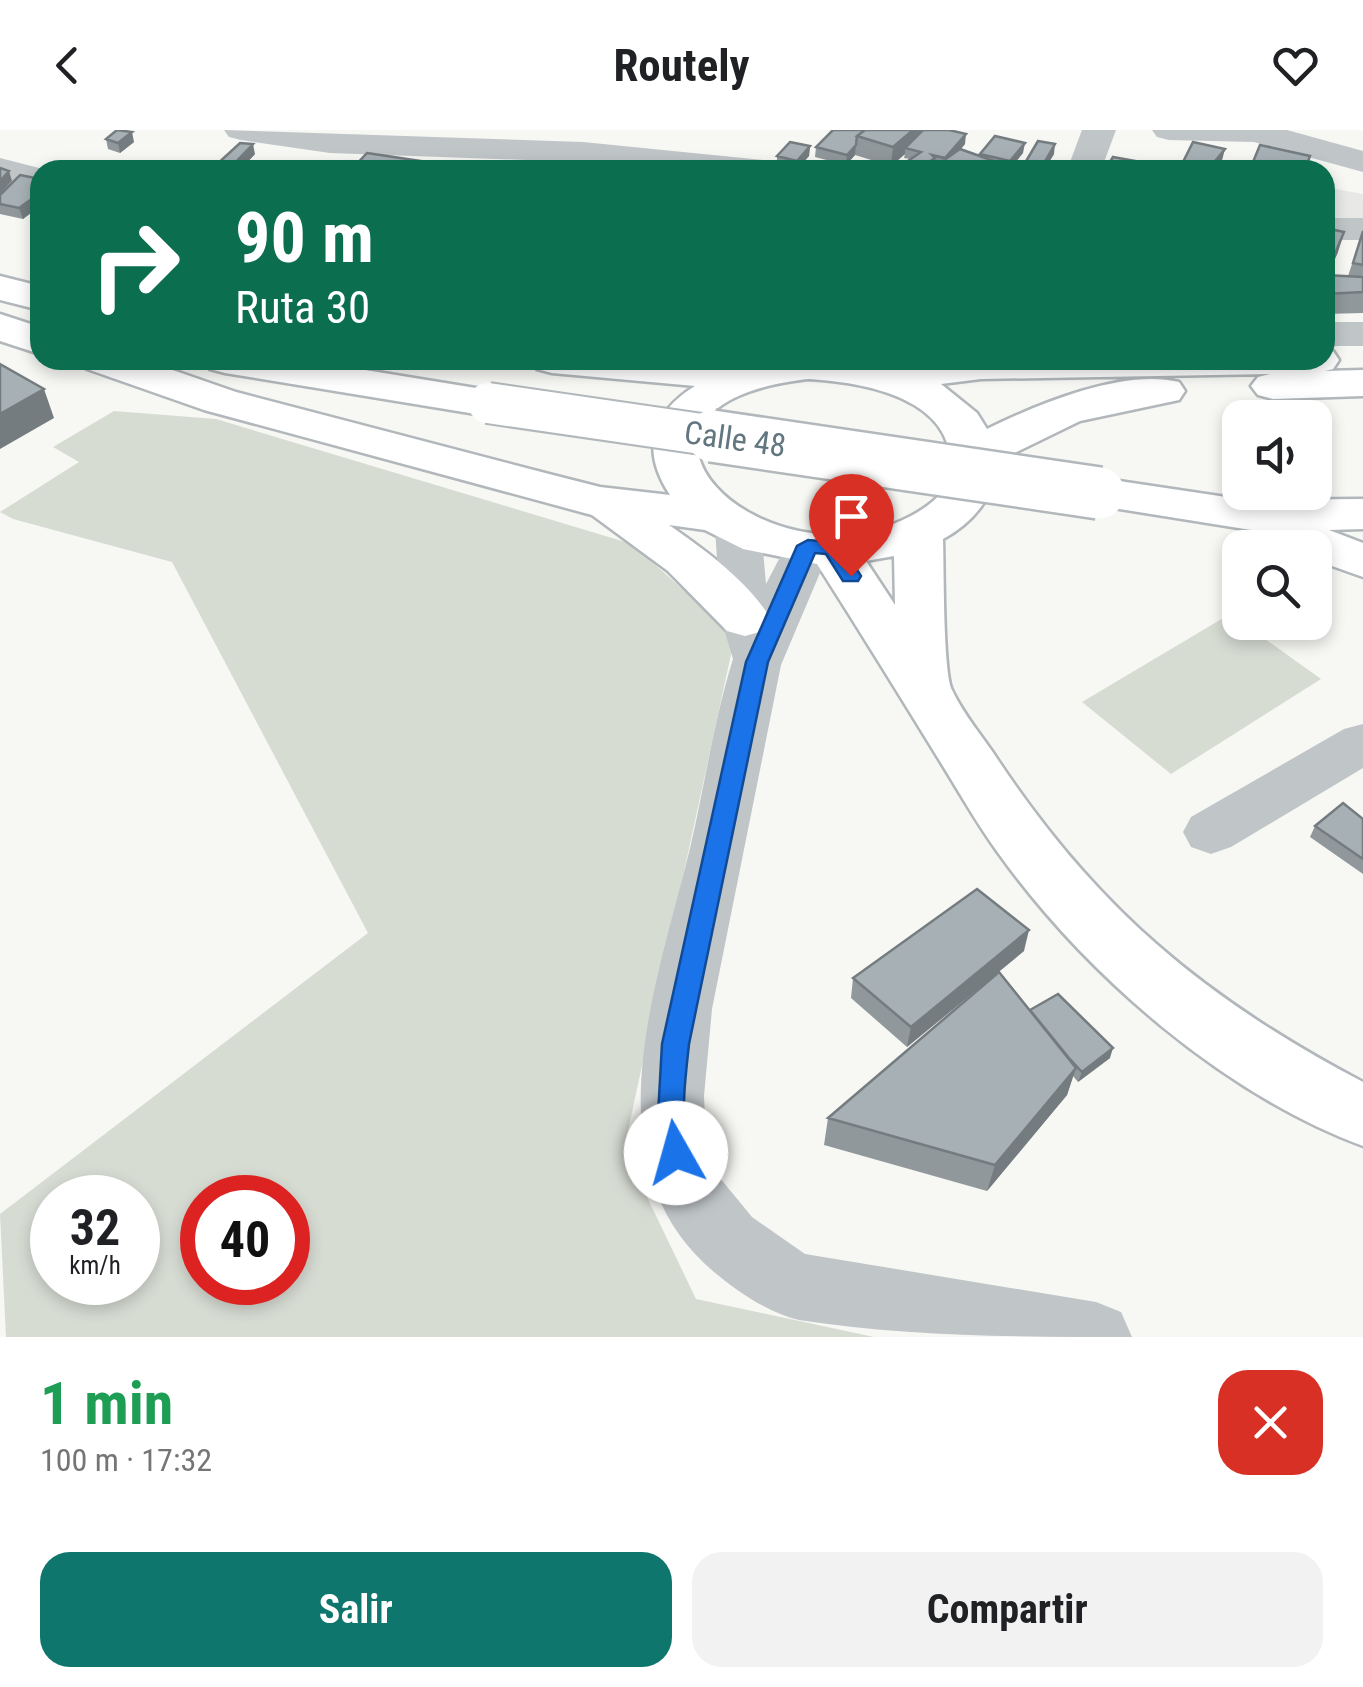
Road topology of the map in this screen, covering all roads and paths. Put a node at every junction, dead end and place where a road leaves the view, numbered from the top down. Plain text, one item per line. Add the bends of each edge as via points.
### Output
1 (241, 130) edge
2 (639, 130) edge
3 (750, 130) edge
4 (1099, 130) edge
5 (1169, 130) edge
6 (1258, 131) edge
7 (329, 148) edge
8 (582, 152) junction
9 (666, 160) edge
10 (750, 160) edge
11 (1088, 160) edge
12 (1363, 162) edge
13 (0, 168) edge
14 (30, 176) edge
15 (1335, 229) edge
16 (1363, 229) edge
17 (0, 288) edge
18 (30, 296) edge
19 (0, 307) edge
20 (30, 315) edge
21 (0, 328) edge
22 (1335, 334) edge
23 (1363, 334) edge
24 (30, 338) edge
25 (1363, 358) edge
26 (1335, 359) edge
27 (131, 370) edge
28 (285, 370) edge
29 (665, 370) edge
30 (785, 370) edge
31 (864, 370) edge
32 (951, 370) edge
33 (744, 377) junction
34 (893, 378) junction
35 (1363, 384) edge
36 (974, 455) junction
37 (600, 502) junction
38 (1363, 514) edge
39 (1246, 515) junction
40 (728, 522) junction
41 (918, 532) junction
42 (820, 547) junction
43 (1363, 561) edge
44 (751, 641) junction
45 (923, 688) junction
46 (1363, 743) edge
47 (1211, 832) dead end
48 (1363, 1116) edge
49 (1096, 1337) edge

1 - 7 street
2 - 8 street
3 - 10 street
4 - 11 street
5 - 6 street
6 - 12 street
7 - 8 street
8 - 9 street
13 - 14 street
15 - 16 street
17 - 18 main road
19 - 20 main road
21 - 24 main road
22 - 23 street
25 - 26 main road
27 - 37 main road via 234,405
28 - 39 main road, Calle 48, bridge
29 - 33 main road, Calle 48
30 - 33 main road
31 - 34 main road
32 - 34 main road
33 - 40 main road via 699,402 676,442 687,486
34 - 36 main road via 954,416
35 - 36 main road via 1144,392 1098,400 1018,429
36 - 41 main road via 971,482 959,502
37 - 40 main road
37 - 44 main road via 685,560
38 - 39 main road
39 - 43 main road
40 - 42 main road
40 - 44 street
41 - 42 main road via 870,546
41 - 45 main road
42 - 44 street
42 - 45 main road
44 - 49 street via 670,1092 671,1133 700,1212 760,1268 797,1286
45 - 48 main road via 1018,838 1094,927 1200,1020
46 - 47 street

